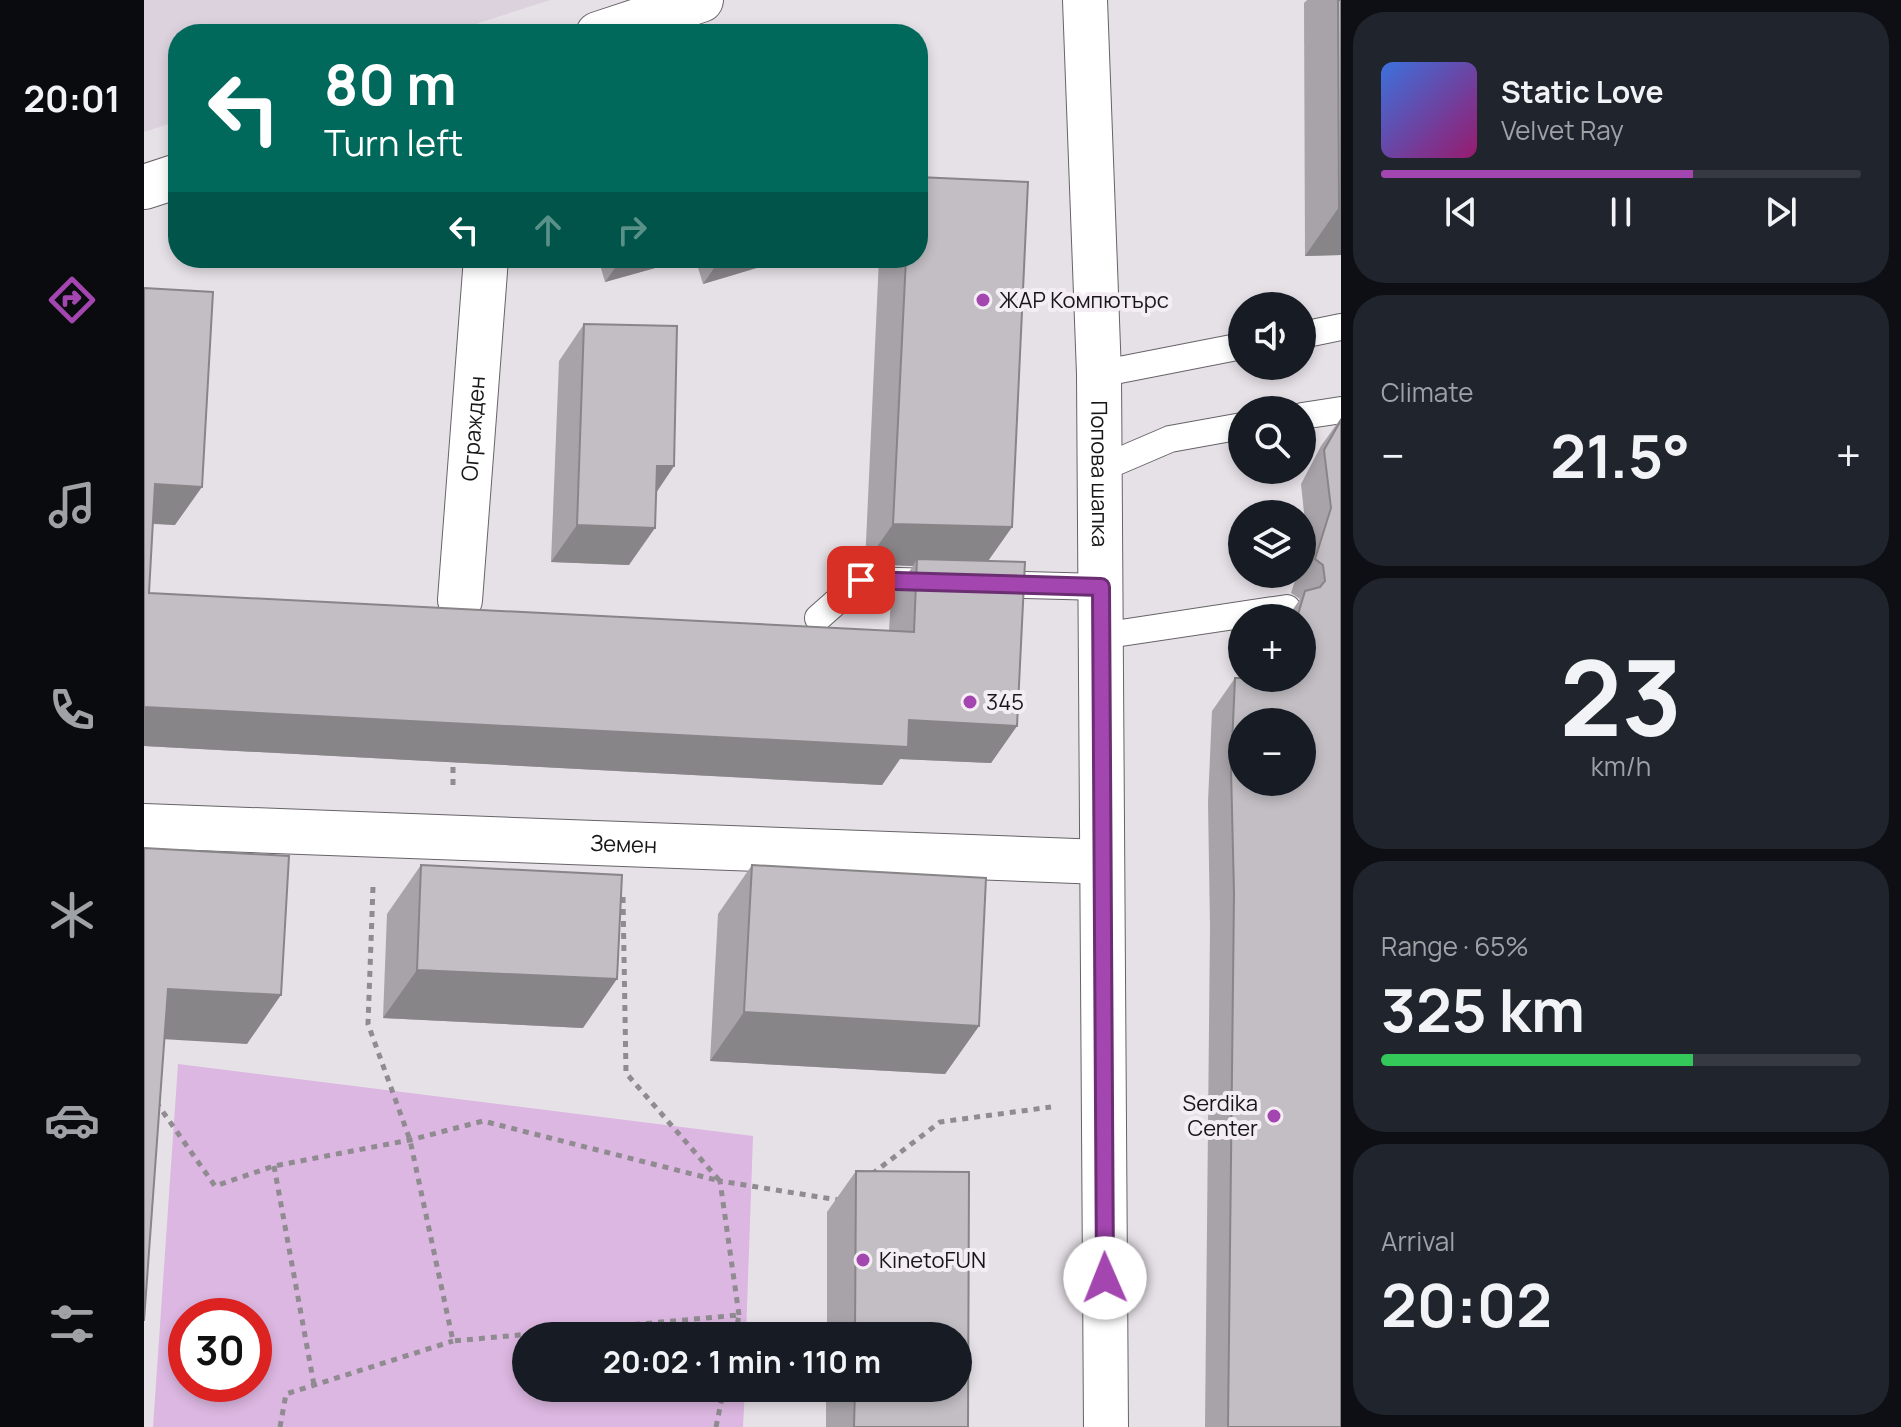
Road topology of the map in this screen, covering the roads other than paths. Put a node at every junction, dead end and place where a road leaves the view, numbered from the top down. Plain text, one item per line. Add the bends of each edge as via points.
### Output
1 (701, 0) edge
2 (1085, 0) edge
3 (628, 24) edge
4 (168, 179) edge
5 (144, 187) edge
6 (485, 268) edge
7 (1341, 327) edge
8 (1316, 332) edge
9 (1228, 349) edge
10 (1099, 374) junction
11 (1341, 410) edge
12 (1316, 414) edge
13 (1228, 429) edge
14 (1100, 469) junction
15 (1101, 587) junction
16 (460, 600) dead end
17 (1228, 617) edge
18 (818, 618) dead end
19 (1101, 636) junction
20 (144, 826) edge
21 (1102, 862) junction
22 (1106, 1427) edge

1 - 3 street
2 - 10 street, Попова шапка
4 - 5 street
6 - 16 street, Огражден
7 - 8 lane
9 - 10 lane
10 - 14 street, Попова шапка
11 - 12 lane
13 - 14 lane via 1170,439
14 - 15 street, Попова шапка
15 - 18 lane via 861,580
15 - 19 street, Попова шапка
17 - 19 lane
19 - 21 street, Попова шапка
20 - 21 street, Земен
21 - 22 street, Попова шапка

